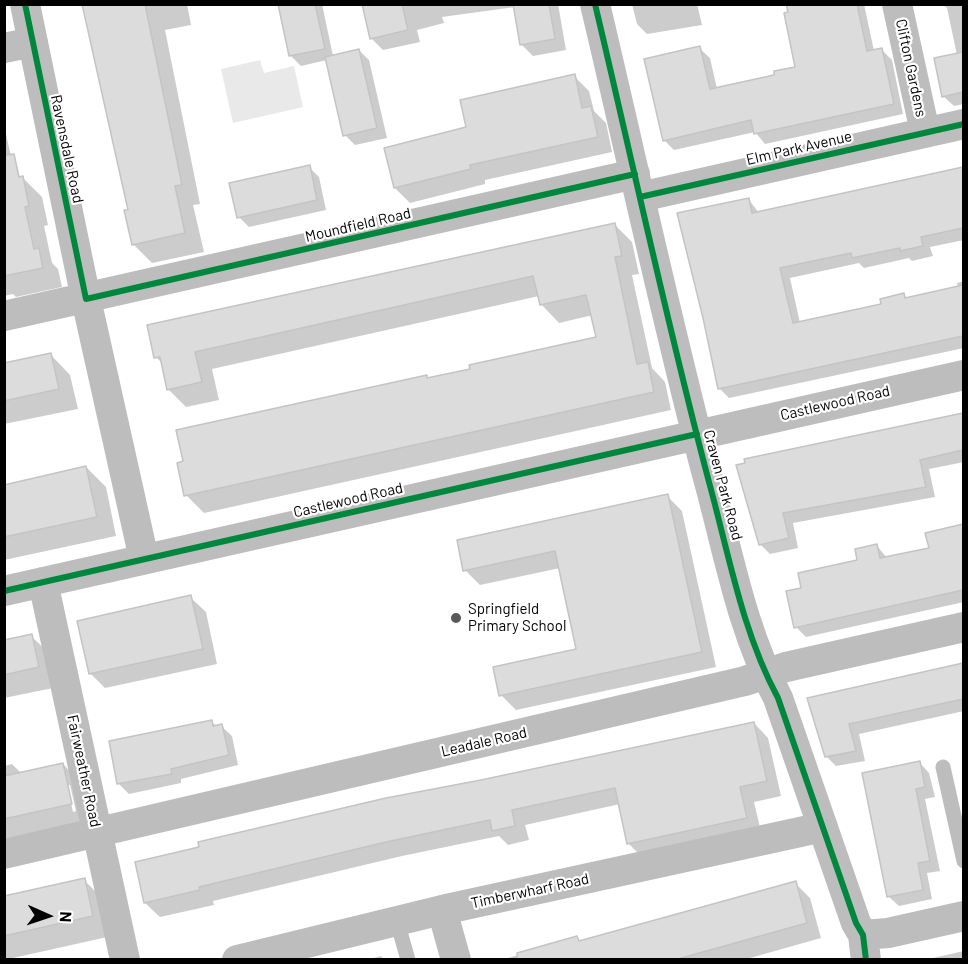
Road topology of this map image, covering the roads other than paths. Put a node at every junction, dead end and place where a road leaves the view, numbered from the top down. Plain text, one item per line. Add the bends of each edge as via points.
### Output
1 (25, 4) edge
2 (595, 4) edge
3 (897, 4) edge
4 (19, 45) edge
5 (963, 124) edge
6 (925, 132) junction
7 (638, 186) junction
8 (86, 299) junction
9 (4, 316) edge
10 (963, 375) edge
11 (697, 434) junction
12 (144, 559) junction
13 (43, 582) junction
14 (4, 591) edge
15 (963, 627) edge
16 (765, 674) junction
17 (942, 767) dead end
18 (823, 827) junction
19 (97, 832) junction
20 (4, 854) edge
21 (963, 861) edge
22 (442, 910) junction
23 (963, 916) edge
24 (397, 921) junction
25 (865, 947) edge
26 (315, 951) edge
27 (244, 959) edge
28 (125, 960) edge
29 (408, 960) edge
30 (456, 960) edge

1 - 4 street, Ravensdale Road
2 - 7 street, Craven Park Road
3 - 6 street, Clifton Gardens
4 - 8 street, Ravensdale Road
5 - 6 street, Elm Park Avenue
6 - 7 street, Elm Park Avenue
7 - 8 street, Moundfield Road
7 - 11 street, Craven Park Road
8 - 9 street, Moundfield Road
8 - 12 street, Ravensdale Road
10 - 11 street, Castlewood Road
11 - 12 street, Castlewood Road
11 - 16 street, Craven Park Road via 749,634
12 - 13 street, Castlewood Road
13 - 14 street, Castlewood Road
13 - 19 street, Fairweather Road
15 - 16 street, Leadale Road
16 - 18 street, Craven Park Road via 778,698
16 - 19 street, Leadale Road
17 - 21 lane
18 - 22 street, Timberwharf Road
18 - 25 street, Craven Park Road
19 - 20 street, Leadale Road
19 - 28 street, Fairweather Road
22 - 24 street, Timberwharf Road
22 - 30 street
23 - 25 street via 888,933
24 - 26 street, Timberwharf Road
24 - 29 lane
26 - 27 street, Timberwharf Road

